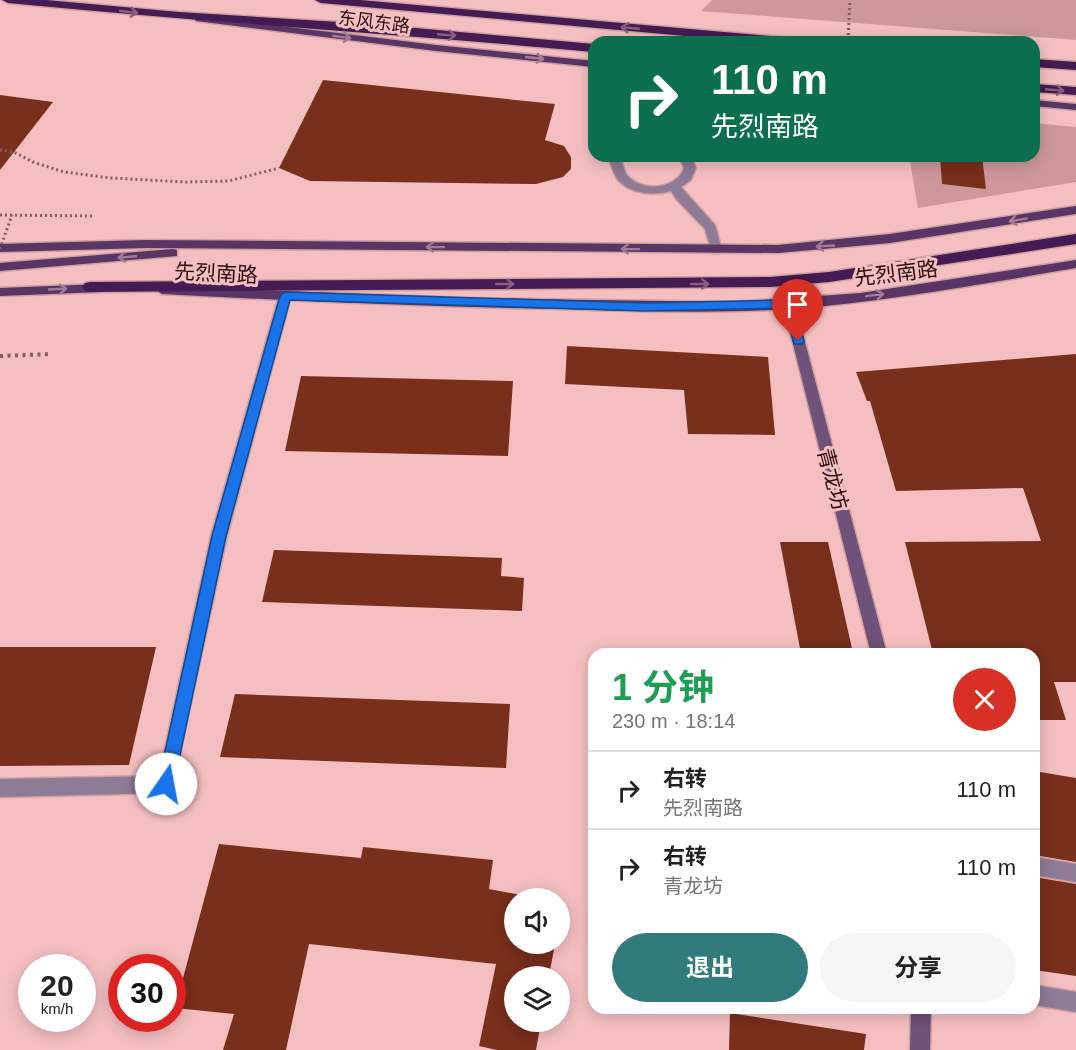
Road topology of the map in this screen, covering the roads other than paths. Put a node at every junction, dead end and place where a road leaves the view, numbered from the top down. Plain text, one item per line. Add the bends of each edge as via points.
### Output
1 (8, 0) edge
2 (321, 0) edge
3 (179, 16) junction
4 (726, 36) edge
5 (588, 47) edge
6 (588, 63) edge
7 (1040, 63) edge
8 (1076, 66) edge
9 (1040, 89) edge
10 (1076, 92) edge
11 (1040, 104) edge
12 (1076, 107) edge
13 (616, 162) edge
14 (689, 162) edge
15 (675, 187) junction
16 (1076, 210) edge
17 (1076, 239) edge
18 (269, 245) junction
19 (0, 249) edge
20 (716, 250) junction
21 (1076, 264) edge
22 (0, 267) edge
23 (90, 287) junction
24 (0, 292) edge
25 (285, 296) junction
26 (789, 304) junction
27 (877, 648) edge
28 (0, 788) edge
29 (1040, 867) edge
30 (1076, 873) edge
31 (1040, 996) edge
32 (1076, 1002) edge
33 (921, 1014) edge
34 (920, 1050) edge

1 -> 3 highway, 东风东路
4 -> 2 highway, 东风东路
3 -> 5 highway
3 -> 6 main road, 东风东路
7 - 8 highway
9 -> 10 highway
11 - 12 main road
13 - 15 street via 617,173 627,183 643,189
14 - 15 street via 691,171 686,180
15 - 20 street via 711,228
16 -> 20 main road, 先烈南路 via 838,246
23 -> 17 highway via 719,284 829,277
18 - 19 main road, 先烈南路
20 -> 18 main road, 先烈南路
18 -> 22 main road, 先烈南路
26 -> 21 main road, 先烈南路 via 970,283
24 -> 23 main road, 先烈南路
23 - 25 main road, 先烈南路
25 - 26 main road, 先烈南路 via 633,307
25 - 28 street via 219,536 166,784
26 - 27 street, 青龙坊
29 - 30 street
31 - 32 street
33 - 34 street

